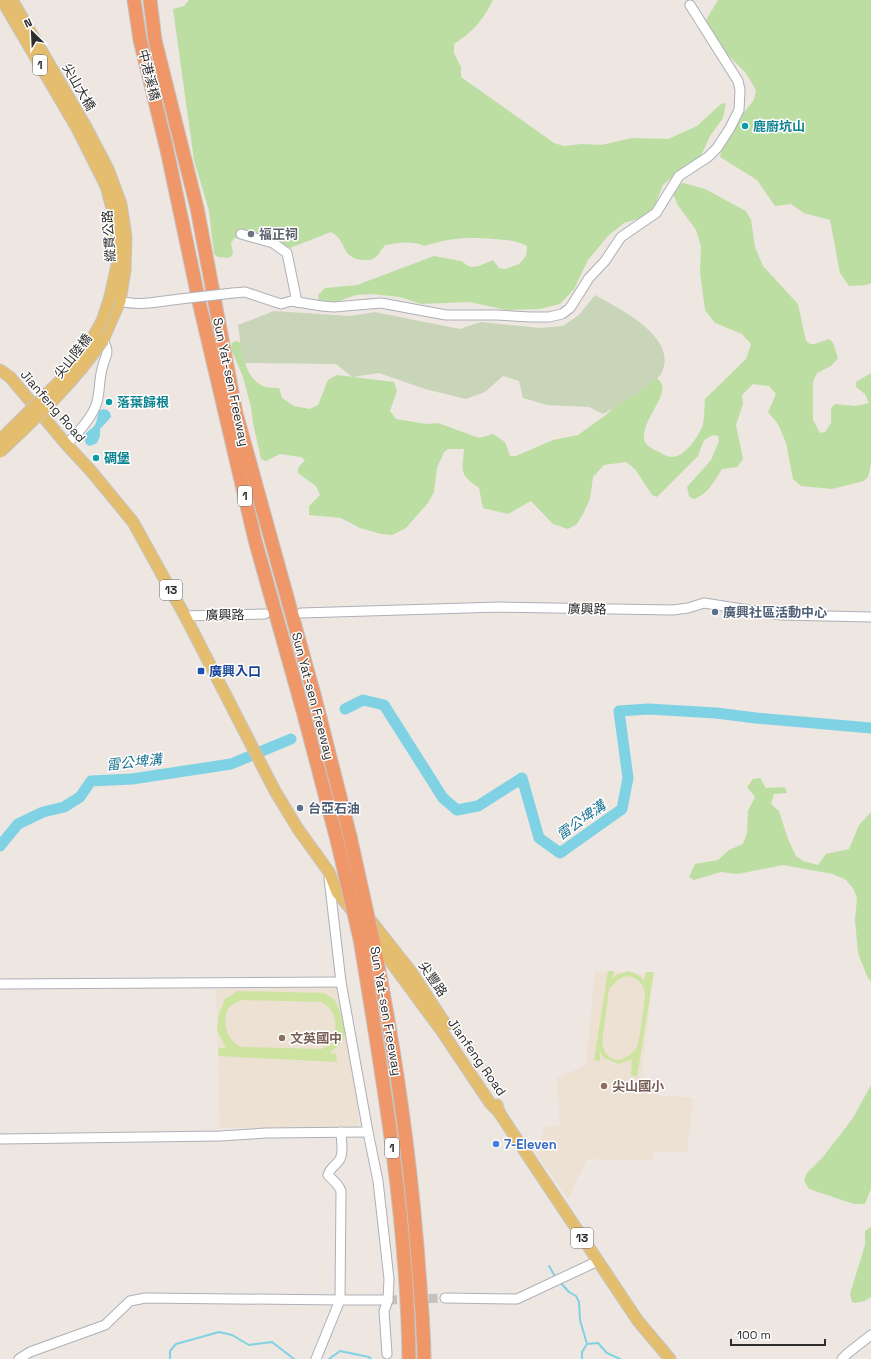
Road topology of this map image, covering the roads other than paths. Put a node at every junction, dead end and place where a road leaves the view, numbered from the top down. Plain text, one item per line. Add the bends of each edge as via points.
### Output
1 (2, 0) edge
2 (12, 0) edge
3 (134, 0) edge
4 (150, 0) edge
5 (690, 5) dead end
6 (83, 130) junction
7 (167, 150) joint
8 (240, 234) dead end
9 (115, 299) junction
10 (297, 302) junction
11 (103, 340) junction
12 (0, 370) edge
13 (0, 440) edge
14 (66, 444) junction
15 (0, 452) edge
16 (301, 613) dead end
17 (265, 614) dead end
18 (185, 616) junction
19 (871, 617) edge
20 (329, 872) junction
21 (366, 939) junction
22 (341, 982) junction
23 (0, 984) edge
24 (341, 1132) junction
25 (368, 1132) junction
26 (0, 1139) edge
27 (598, 1261) junction
28 (445, 1298) tunnel mouth
29 (340, 1300) junction
30 (388, 1300) junction
31 (871, 1335) edge
32 (387, 1354) dead end
33 (19, 1359) edge
34 (316, 1359) edge
35 (410, 1359) edge
36 (424, 1359) edge
37 (670, 1359) edge
38 (842, 1359) edge

1 - 6 main road, 尖山大橋 / 1
2 - 6 main road, 尖山大橋 / 1
3 - 7 highway, 中港溪橋 via 140,40
4 - 21 highway, Sun Yat-sen Freeway / 1, bridge via 155,40 196,208 236,413 315,698 350,836
5 - 10 street via 738,81 739,110 717,148 679,176 656,213 621,238 589,278 570,308 562,314 549,317 530,317 496,314 446,315 380,303 334,307
6 - 9 main road, 縱貫公路 / 1 via 114,212 117,266
7 - 21 highway, Sun Yat-sen Freeway / 1, bridge via 200,306 255,540
8 - 10 street via 273,243 287,252
9 - 10 street, bridge via 145,303 245,292 281,304
9 - 11 main road, 尖山陸橋 / 1
9 - 13 main road, 尖山陸橋 / 1, bridge via 88,346 70,370
11 - 14 street via 107,354 102,368 97,403 79,431
11 - 15 main road, 尖山陸橋 / 1, bridge via 88,362 59,395
12 - 14 main road, Jianfeng Road / 13 via 10,377
14 - 18 main road, Jianfeng Road / 13 via 133,522
16 - 19 street, 廣興路 via 500,608 673,610 704,603 781,615
17 - 18 street, 廣興路
18 - 20 main road, Jianfeng Road / 13 via 275,791
20 - 22 street
20 - 27 main road, Jianfeng Road / 13 via 337,892 386,953 490,1103 500,1112
21 - 35 highway, Sun Yat-sen Freeway / 1 via 401,1228
21 - 36 highway, Sun Yat-sen Freeway / 1 via 396,1062 416,1227
22 - 23 street
22 - 25 street
24 - 25 street
24 - 26 street
24 - 29 street via 340,1160 328,1174 339,1185 341,1192
25 - 30 street via 378,1181
27 - 28 street via 517,1299
27 - 37 main road, Jianfeng Road / 13 via 638,1321
29 - 30 street
29 - 33 street via 130,1300 105,1325 30,1352
29 - 34 street
30 - 32 street via 384,1311
31 - 38 street

